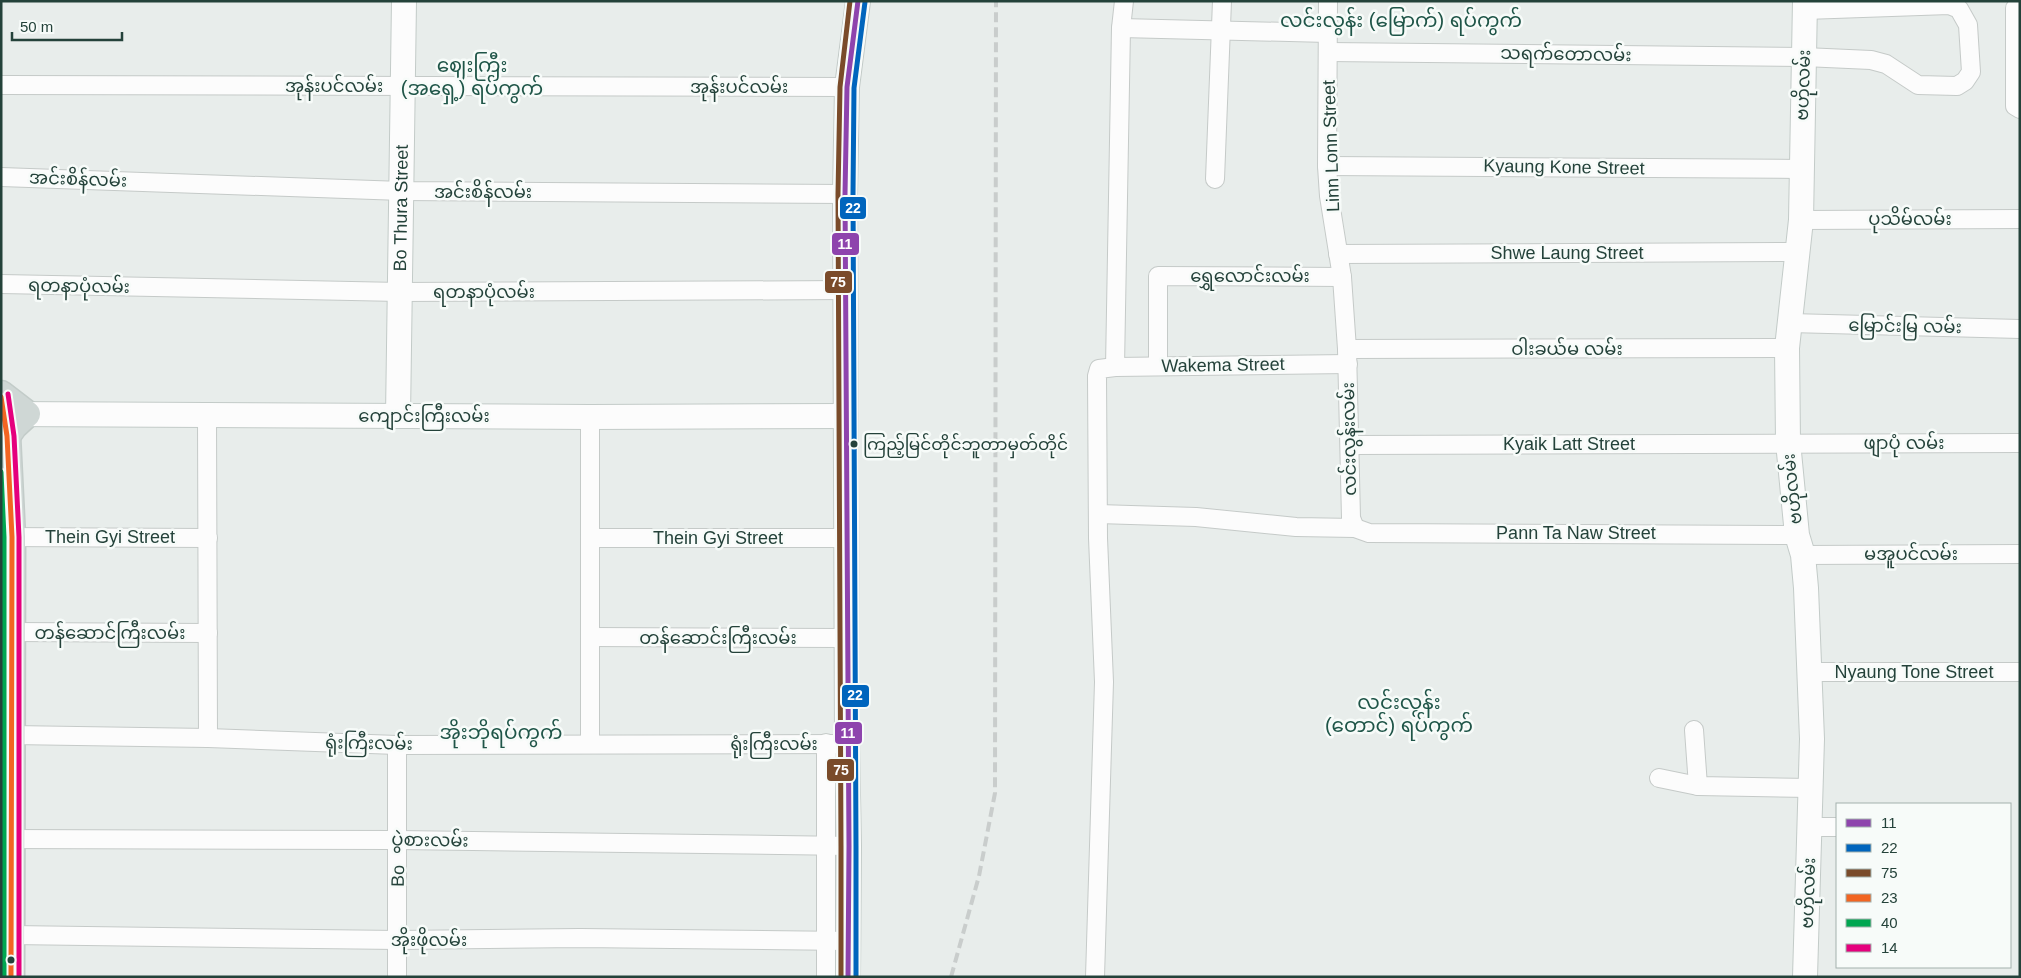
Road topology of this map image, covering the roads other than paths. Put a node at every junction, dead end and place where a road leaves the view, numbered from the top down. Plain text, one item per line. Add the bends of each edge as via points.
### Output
1 (404, 1) edge
2 (858, 1) edge
3 (1124, 1) edge
4 (1222, 1) edge
5 (1328, 1) edge
6 (1805, 6) edge
7 (2018, 8) edge
8 (1121, 28) junction
9 (1221, 29) junction
10 (1328, 33) junction
11 (1328, 52) junction
12 (1804, 57) junction
13 (1, 85) edge
14 (403, 86) junction
15 (847, 87) junction
16 (2018, 109) edge
17 (1327, 166) junction
18 (1802, 169) junction
19 (1, 176) edge
20 (1215, 179) dead end
21 (402, 192) junction
22 (845, 194) junction
23 (2020, 219) edge
24 (1801, 220) junction
25 (1796, 252) junction
26 (1338, 254) junction
27 (1342, 277) junction
28 (1, 284) edge
29 (846, 290) junction
30 (400, 292) junction
31 (1790, 323) junction
32 (2020, 329) edge
33 (1787, 348) junction
34 (1347, 356) junction
35 (1158, 366) junction
36 (1107, 368) junction
37 (7, 411) edge
38 (208, 416) junction
39 (398, 416) junction
40 (846, 416) junction
41 (590, 418) junction
42 (1788, 442) junction
43 (2020, 443) edge
44 (1350, 445) junction
45 (1098, 514) junction
46 (1355, 528) junction
47 (7, 537) edge
48 (208, 538) junction
49 (590, 538) junction
50 (846, 538) junction
51 (1800, 545) junction
52 (2020, 554) edge
53 (12, 632) junction
54 (208, 633) junction
55 (590, 637) junction
56 (846, 638) junction
57 (1808, 672) junction
58 (2020, 672) edge
59 (1694, 730) dead end
60 (12, 735) junction
61 (208, 738) junction
62 (837, 743) junction
63 (590, 744) junction
64 (397, 745) junction
65 (1659, 778) dead end
66 (1698, 786) junction
67 (1810, 788) junction
68 (1810, 827) junction
69 (1836, 827) edge
70 (6, 839) edge
71 (398, 840) junction
72 (838, 846) junction
73 (11, 935) junction
74 (397, 940) junction
75 (837, 940) junction
76 (11, 977) edge
77 (397, 977) edge
78 (826, 977) edge
79 (848, 977) edge
80 (1095, 977) edge
81 (1805, 977) edge

1 - 14 main road, Bo Thura Street
2 - 15 main road
3 - 8 street
4 - 9 street
5 - 10 street, Linn Lonn Street
6 - 12 main road, ဗဟိုလမ်း
6 - 12 street, သရက်တောလမ်း via 1949,5 1959,9 1968,25 1971,72 1957,86 1918,85 1886,64 1871,60
7 - 16 street via 2015,106
8 - 9 street
8 - 36 street
9 - 10 street
9 - 20 street
10 - 11 street, Linn Lonn Street
11 - 12 street, သရက်တောလမ်း
11 - 17 street, Linn Lonn Street
12 - 18 main road, ဗဟိုလမ်း
13 - 14 street, အုန်းပင်လမ်း
14 - 15 street, အုန်းပင်လမ်း
14 - 21 main road, Bo Thura Street
15 - 22 main road
17 - 18 street, Kyaung Kone Street
17 - 26 street, Linn Lonn Street
18 - 24 main road, ဗဟိုလမ်း
19 - 21 street, အင်းစိန်လမ်း
21 - 22 street, အင်းစိန်လမ်း
21 - 30 main road, Bo Thura Street
22 - 29 main road
23 - 24 street, ပုသိမ်လမ်း
24 - 25 main road, ဗဟိုလမ်း
25 - 26 street, Shwe Laung Street
25 - 31 main road, ဗဟိုလမ်း
26 - 27 street, Linn Lonn Street
27 - 34 street, Linn Lonn Street
27 - 35 street, ရွှေလောင်းလမ်း via 1158,276
28 - 30 street, ရတနာပုံလမ်း
29 - 30 street, ရတနာပုံလမ်း
29 - 40 main road
30 - 39 main road, Bo Thura Street
31 - 32 street, မြောင်းမြ လမ်း
31 - 33 main road, ဗဟိုလမ်း
33 - 34 street, ဝါးခယ်မ လမ်း
33 - 42 main road, ဗဟိုလမ်း
34 - 35 street, Wakema Street
34 - 44 street, လင်းလွန်းလမ်း
35 - 36 street, Wakema Street
36 - 45 street via 1097,376
37 - 38 main road, ကျောင်းကြီးလမ်း
37 - 47 main road
38 - 39 main road, ကျောင်းကြီးလမ်း
38 - 48 street
39 - 41 main road, ကျောင်းကြီးလမ်း
40 - 41 main road, ကျောင်းကြီးလမ်း
40 - 50 main road
41 - 49 street
42 - 43 street, ဖျာပုံ လမ်း
42 - 44 street, Kyaik Latt Street
42 - 51 main road, ဗဟိုလမ်း
44 - 46 street, လင်းလွန်းလမ်း via 1351,518
45 - 46 street, Pann Ta Naw Street
45 - 80 street via 1104,682
46 - 51 street, Pann Ta Naw Street via 1368,533
47 - 48 street, Thein Gyi Street
47 - 53 main road
48 - 54 street
49 - 50 street, Thein Gyi Street
49 - 55 street
50 - 56 main road
51 - 52 street, မအူပင်လမ်း
51 - 57 main road, ဗဟိုလမ်း via 1806,588
53 - 54 street, တန်ဆောင်ကြီးလမ်း
53 - 60 main road
54 - 61 street
55 - 56 street, တန်ဆောင်းကြီးလမ်း
55 - 63 street
56 - 62 main road
57 - 58 street, Nyaung Tone Street
57 - 67 main road, ဗဟိုလမ်း via 1812,739
59 - 66 street
60 - 61 street, ရုံးကြီးလမ်း
60 - 70 main road
61 - 64 street, ရုံးကြီးလမ်း
62 - 63 street, ရုံးကြီးလမ်း
62 - 72 main road
63 - 64 street, ရုံးကြီးလမ်း
64 - 71 street, Bo
65 - 66 street
66 - 67 street
67 - 68 main road, ဗဟိုလမ်း
68 - 69 street
68 - 81 main road, ဗဟိုလမ်း
70 - 71 street, ပွဲစားလမ်း
70 - 73 main road
71 - 72 street, ပွဲစားလမ်း
71 - 74 street, Bo
72 - 75 main road
73 - 74 street, အိုးဖိုလမ်း
73 - 76 main road
74 - 75 street, အိုးဖိုလမ်း
74 - 77 street, Bo
75 - 78 street
75 - 79 main road

